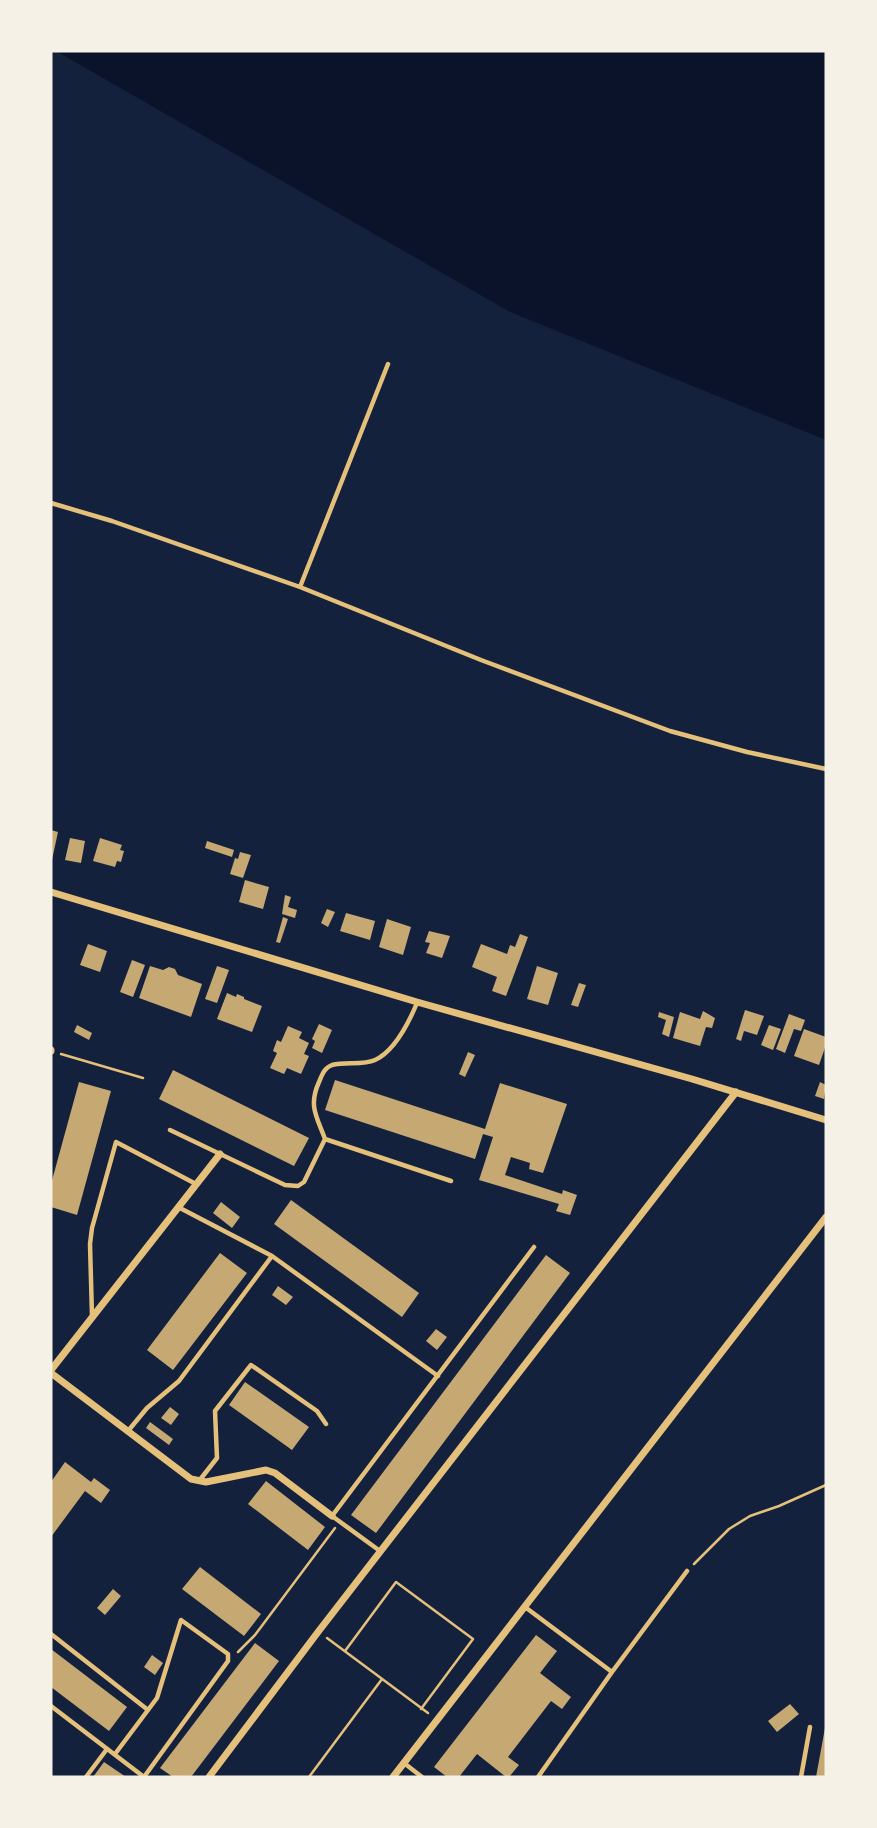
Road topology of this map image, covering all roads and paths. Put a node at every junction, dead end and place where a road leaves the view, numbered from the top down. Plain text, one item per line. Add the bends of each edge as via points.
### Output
1 (388, 364) dead end
2 (51, 503) edge
3 (300, 587) junction
4 (826, 769) edge
5 (51, 892) edge
6 (417, 1002) junction
7 (51, 1051) edge
8 (142, 1078) dead end
9 (736, 1092) junction
10 (826, 1121) edge
11 (170, 1130) dead end
12 (326, 1139) junction
13 (220, 1154) junction
14 (451, 1181) dead end
15 (197, 1184) junction
16 (178, 1207) junction
17 (826, 1217) edge
18 (534, 1247) dead end
19 (272, 1256) junction
20 (92, 1318) junction
21 (51, 1372) edge
22 (438, 1376) junction
23 (326, 1424) dead end
24 (128, 1431) junction
25 (199, 1481) junction
26 (826, 1485) edge
27 (332, 1516) junction
28 (340, 1521) junction
29 (380, 1551) junction
30 (687, 1571) joint
31 (525, 1607) junction
32 (318, 1632) junction
33 (51, 1634) edge
34 (345, 1651) junction
35 (228, 1654) junction
36 (612, 1672) junction
37 (382, 1679) junction
38 (51, 1706) edge
39 (422, 1709) junction
40 (148, 1710) junction
41 (438, 1721) junction
42 (810, 1727) dead end
43 (107, 1749) junction
44 (115, 1755) junction
45 (404, 1763) junction
46 (86, 1777) edge
47 (144, 1777) edge
48 (209, 1777) edge
49 (309, 1777) edge
50 (393, 1777) edge
51 (422, 1777) edge
52 (538, 1777) edge
53 (801, 1777) edge

1 - 3 lane
2 - 3 lane
3 - 4 lane via 670,731
5 - 6 street
6 - 9 street
6 - 12 lane via 401,1035 379,1058 334,1065 323,1073 312,1105
7 - 8 path
9 - 10 street
9 - 29 street
11 - 13 lane
12 - 13 lane via 298,1186 285,1185
12 - 14 lane
13 - 15 street
15 - 16 street
15 - 20 lane via 116,1142 92,1228
16 - 19 lane
16 - 20 street
17 - 31 street
18 - 22 lane
19 - 22 lane
19 - 24 lane via 178,1381
20 - 21 street
21 - 24 street
22 - 27 lane
23 - 25 lane via 317,1411 251,1365 215,1411 217,1458
24 - 25 street
25 - 27 street via 266,1470
26 - 30 path via 750,1516
27 - 28 lane
28 - 29 lane
28 - 35 path via 255,1635 241,1651
29 - 32 street
30 - 36 lane
31 - 36 lane
31 - 41 street
32 - 34 path
32 - 48 street
33 - 40 lane
34 - 37 path
34 - 39 path via 396,1582 473,1639
35 - 40 lane via 181,1620 157,1698
35 - 47 lane via 228,1661
36 - 52 lane
37 - 39 path
37 - 49 path
38 - 43 lane
39 - 41 path
40 - 44 lane
41 - 45 street
42 - 53 lane
43 - 44 lane
43 - 46 lane
44 - 47 lane
45 - 50 street
45 - 51 lane

